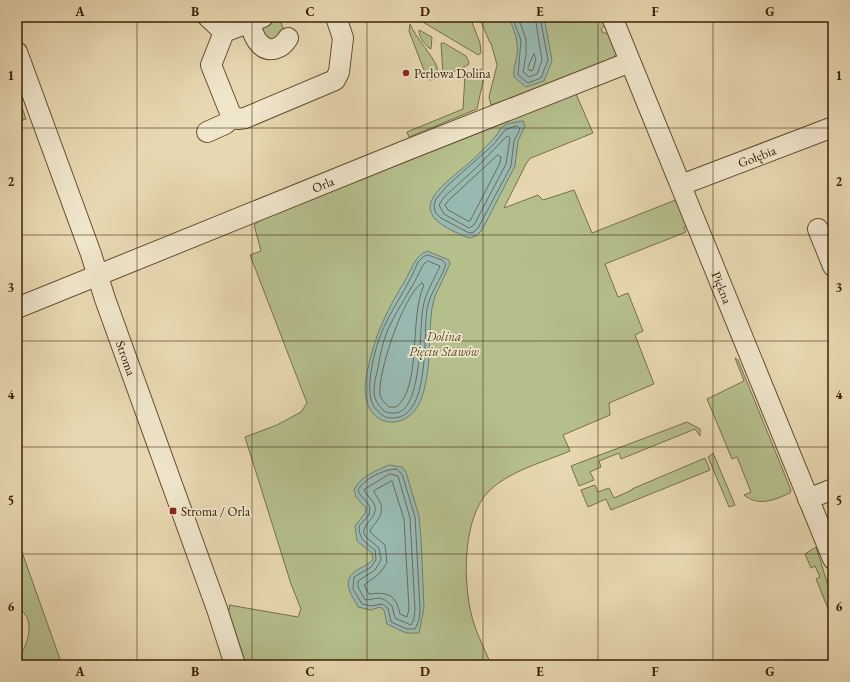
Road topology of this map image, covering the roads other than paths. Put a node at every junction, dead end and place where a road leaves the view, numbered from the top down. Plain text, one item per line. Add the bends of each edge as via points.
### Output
1 (208, 17) edge
2 (336, 17) edge
3 (612, 17) edge
4 (256, 20) edge
5 (224, 32) junction
6 (288, 38) dead end
7 (17, 52) edge
8 (630, 62) junction
9 (233, 117) junction
10 (833, 127) edge
11 (207, 132) dead end
12 (681, 185) junction
13 (818, 229) dead end
14 (833, 266) edge
15 (98, 275) junction
16 (17, 308) edge
17 (833, 489) edge
18 (808, 499) junction
19 (833, 559) edge
20 (235, 665) edge

1 - 5 street
2 - 9 street via 343,38 339,72 335,80 245,118
3 - 8 street, Piękna
4 - 5 street
4 - 6 street via 258,42 265,48 283,46
5 - 9 street via 211,64
7 - 15 street, Stroma
8 - 12 street, Piękna
8 - 15 street, Orla
9 - 11 street via 225,124
10 - 12 street, Gołębia
12 - 18 street, Piękna
13 - 14 street
15 - 16 street, Orla
15 - 20 street, Stroma
17 - 18 street
18 - 19 street, Piękna

